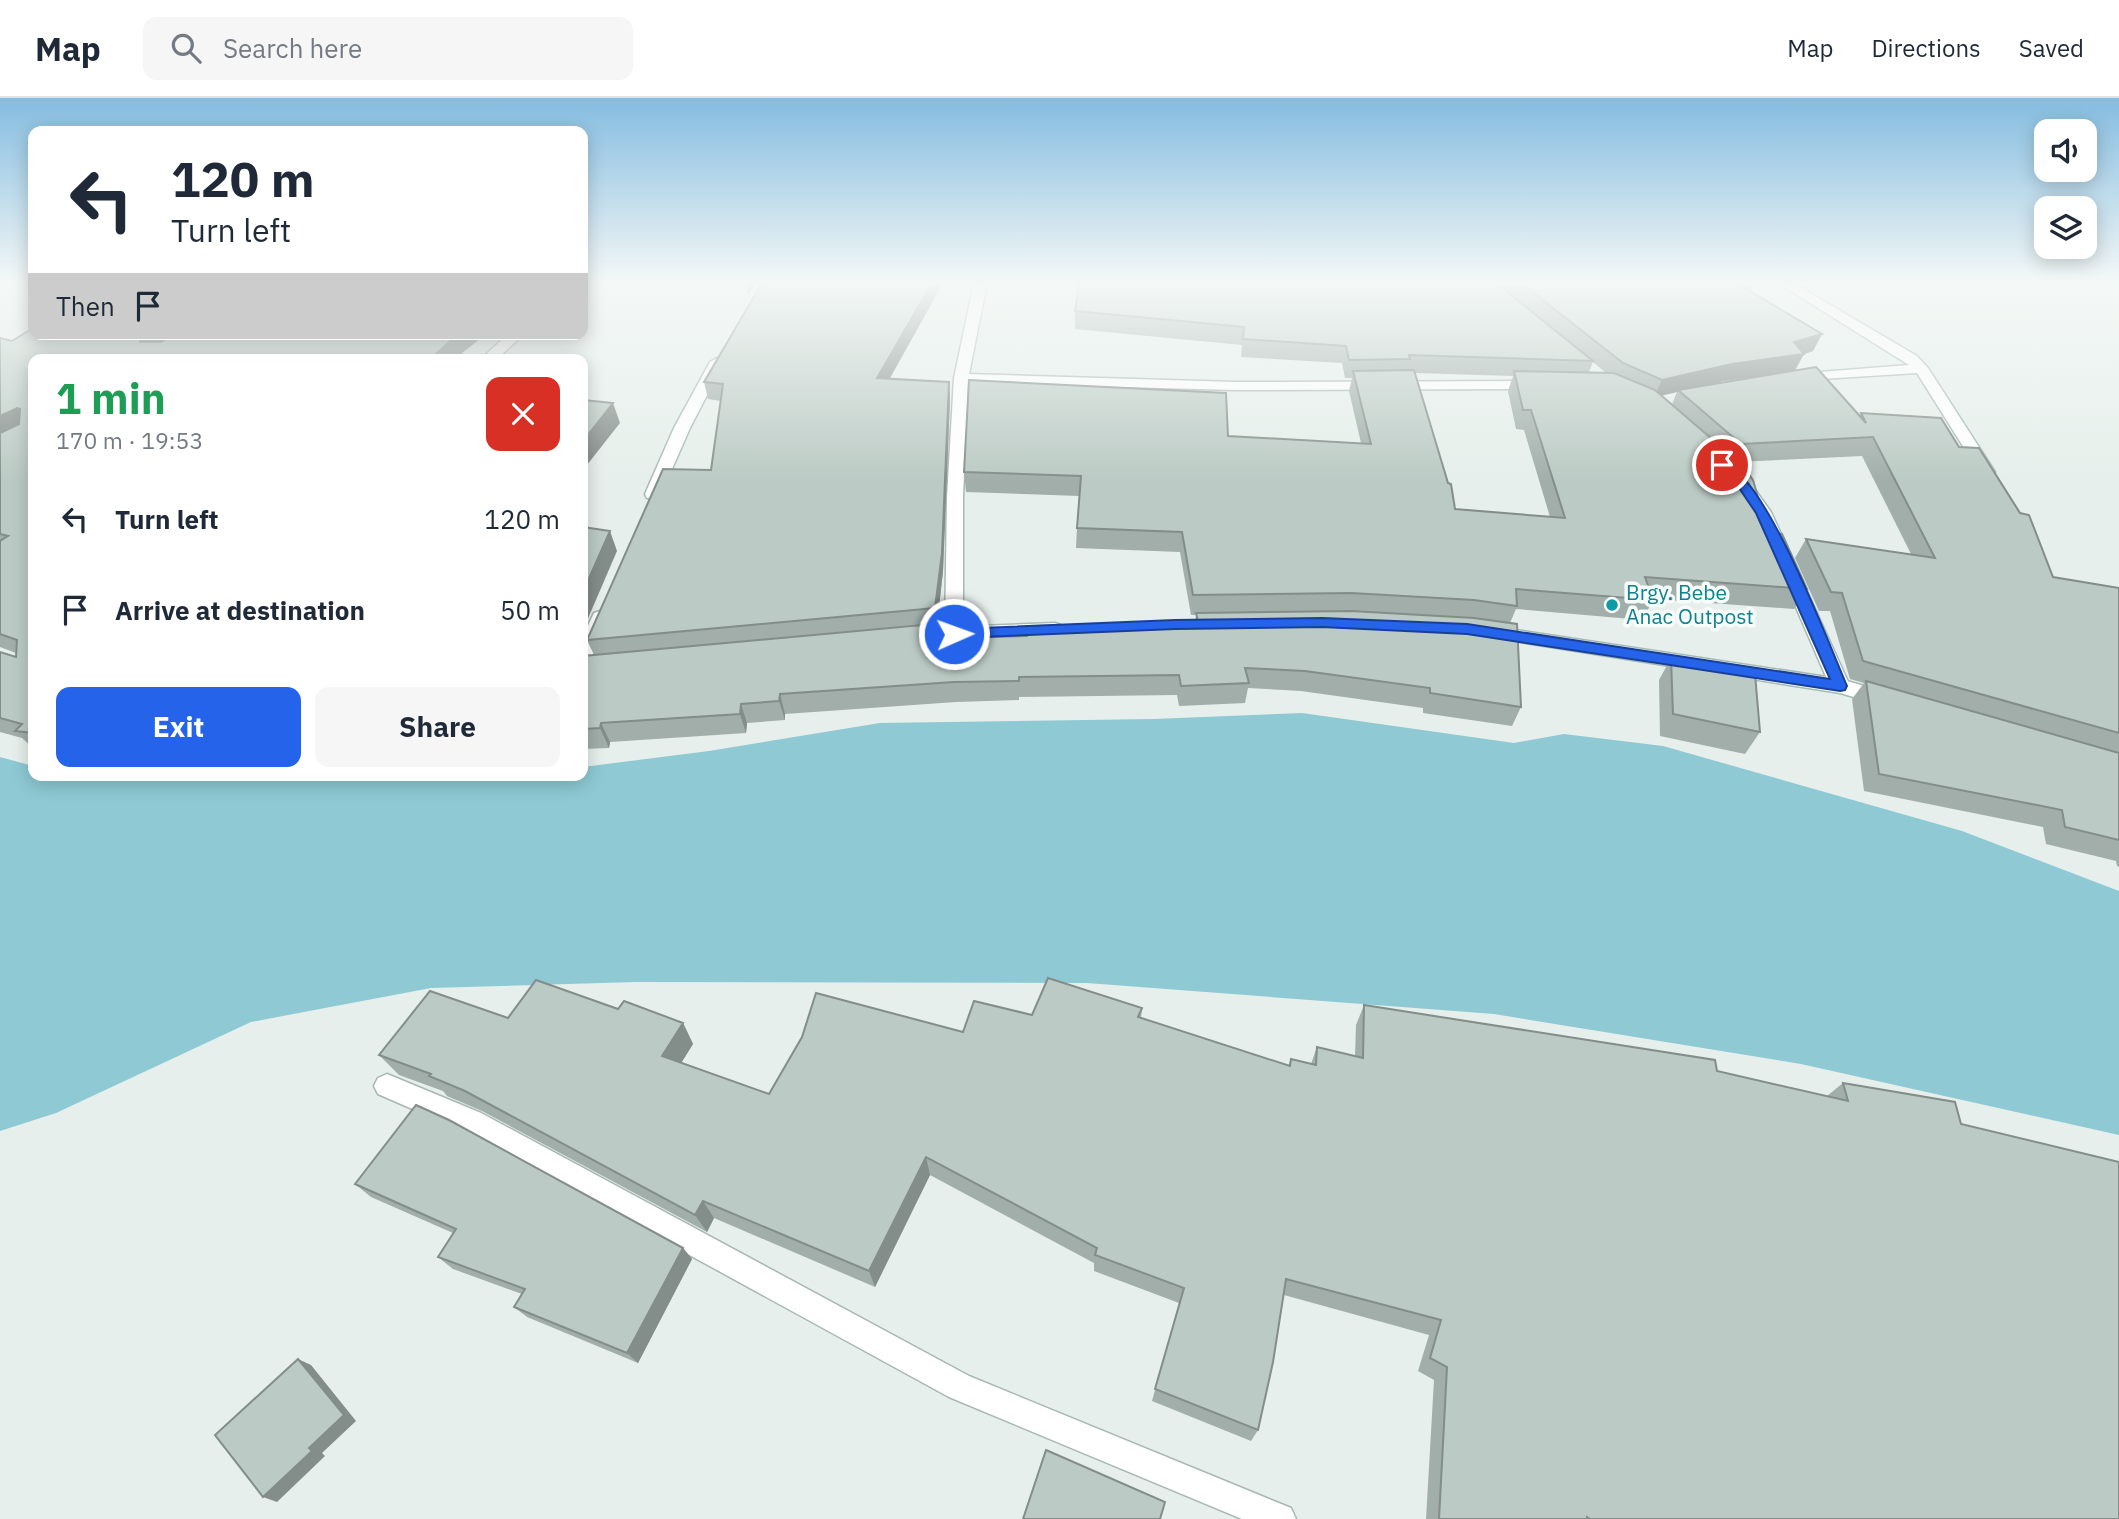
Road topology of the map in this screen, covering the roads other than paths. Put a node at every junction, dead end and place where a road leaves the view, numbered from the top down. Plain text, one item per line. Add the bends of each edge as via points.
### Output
1 (724, 349) edge
2 (967, 349) edge
3 (1897, 349) edge
4 (1920, 368) junction
5 (961, 378) junction
6 (1773, 381) edge
7 (1556, 385) edge
8 (1739, 480) edge
9 (1998, 489) edge
10 (649, 504) edge
11 (605, 607) edge
12 (1078, 628) edge
13 (1467, 629) edge
14 (954, 634) junction
15 (890, 640) edge
16 (588, 661) edge
17 (1840, 686) junction
18 (1906, 705) edge
19 (387, 1086) edge
20 (1280, 1519) edge

1 - 10 street
2 - 5 street
3 - 4 street
4 - 6 street
4 - 9 street
5 - 7 street via 1236,386
5 - 14 street
8 - 17 street via 1763,512
11 - 16 street
12 - 14 street
13 - 17 street
14 - 15 street
17 - 18 street
19 - 20 street via 472,1122 959,1387

